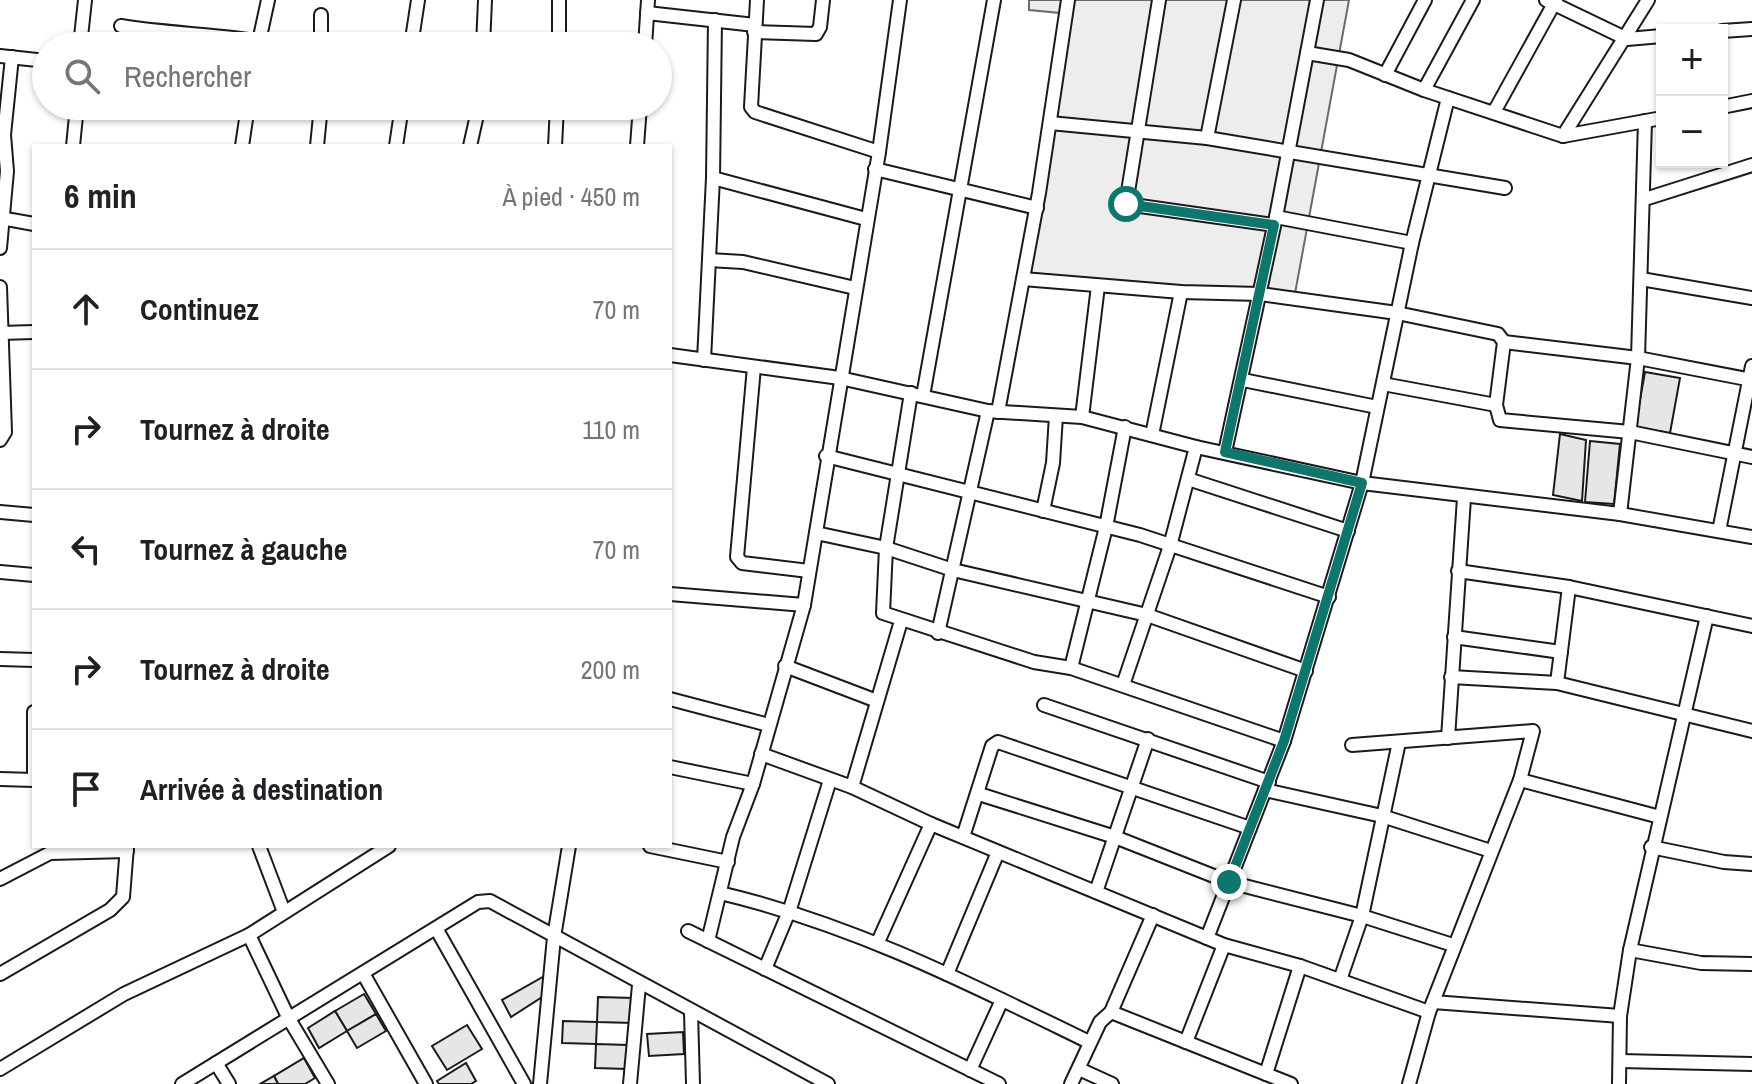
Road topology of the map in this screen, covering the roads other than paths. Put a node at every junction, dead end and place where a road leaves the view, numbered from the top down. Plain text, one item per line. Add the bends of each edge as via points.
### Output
1 (85, 0) edge
2 (268, 0) edge
3 (418, 0) edge
4 (478, 0) edge
5 (485, 0) edge
6 (559, 0) edge
7 (757, 0) edge
8 (823, 0) edge
9 (900, 0) edge
10 (994, 0) edge
11 (1068, 0) edge
12 (1159, 0) edge
13 (1234, 0) edge
14 (1317, 0) edge
15 (1425, 0) edge
16 (1473, 0) edge
17 (1648, 0) edge
18 (1552, 1) edge
19 (648, 6) edge
20 (321, 15) dead end
21 (715, 20) junction
22 (121, 26) dead end
23 (754, 28) junction
24 (1752, 29) edge
25 (1728, 31) edge
26 (82, 32) edge
27 (169, 32) edge
28 (261, 32) edge
29 (321, 32) edge
30 (413, 32) edge
31 (484, 32) edge
32 (559, 32) edge
33 (646, 32) edge
34 (1656, 37) edge
35 (1627, 39) junction
36 (1307, 53) junction
37 (6, 56) edge
38 (32, 59) edge
39 (1385, 75) junction
40 (1424, 90) junction
41 (1448, 98) junction
42 (1752, 101) edge
43 (1728, 106) edge
44 (1494, 112) junction
45 (1656, 119) edge
46 (76, 120) edge
47 (246, 120) edge
48 (320, 120) edge
49 (400, 120) edge
50 (476, 120) edge
51 (556, 120) edge
52 (639, 120) edge
53 (1645, 121) junction
54 (1050, 123) junction
55 (1135, 132) junction
56 (1563, 136) junction
57 (1207, 138) junction
58 (73, 144) edge
59 (242, 144) edge
60 (317, 144) edge
61 (396, 144) edge
62 (470, 144) edge
63 (555, 144) edge
64 (637, 144) edge
65 (1289, 150) junction
66 (879, 152) junction
67 (1752, 165) edge
68 (875, 169) junction
69 (1429, 175) junction
70 (713, 178) junction
71 (1505, 188) dead end
72 (957, 191) junction
73 (1645, 199) junction
74 (1037, 208) junction
75 (0, 218) edge
76 (866, 219) junction
77 (1275, 221) junction
78 (32, 224) edge
79 (1412, 243) junction
80 (0, 248) edge
81 (709, 260) junction
82 (1023, 279) junction
83 (1641, 279) junction
84 (1098, 286) junction
85 (0, 287) edge
86 (855, 288) junction
87 (1181, 292) junction
88 (1260, 294) junction
89 (1752, 298) edge
90 (1397, 313) junction
91 (32, 332) edge
92 (1, 333) edge
93 (1504, 342) junction
94 (672, 355) edge
95 (1638, 358) junction
96 (704, 360) junction
97 (1752, 366) edge
98 (754, 367) junction
99 (840, 378) junction
100 (1243, 380) junction
101 (1751, 380) edge
102 (1383, 384) junction
103 (917, 394) junction
104 (1496, 405) junction
105 (1377, 407) junction
106 (993, 412) junction
107 (1056, 416) junction
108 (1082, 417) junction
109 (1125, 427) junction
110 (1630, 432) junction
111 (1152, 435) junction
112 (0, 440) edge
113 (1196, 447) junction
114 (1225, 452) junction
115 (1736, 454) junction
116 (826, 456) junction
117 (1752, 457) edge
118 (899, 472) junction
119 (1188, 479) junction
120 (1362, 483) junction
121 (970, 492) junction
122 (1464, 498) junction
123 (1043, 511) junction
124 (0, 512) edge
125 (1620, 514) junction
126 (32, 515) edge
127 (1106, 527) junction
128 (1348, 531) junction
129 (1719, 531) junction
130 (816, 533) junction
131 (1752, 537) edge
132 (1170, 546) junction
133 (886, 548) junction
134 (953, 570) junction
135 (809, 571) junction
136 (1458, 571) junction
137 (0, 572) edge
138 (32, 575) edge
139 (1569, 587) junction
140 (672, 594) edge
141 (1329, 597) junction
142 (1087, 601) junction
143 (804, 605) junction
144 (1147, 615) junction
145 (1707, 616) junction
146 (901, 621) junction
147 (1752, 626) edge
148 (938, 633) junction
149 (1454, 637) junction
150 (1561, 652) junction
151 (0, 659) edge
152 (32, 660) edge
153 (785, 666) junction
154 (1071, 668) junction
155 (1306, 671) junction
156 (1451, 677) junction
157 (1557, 683) junction
158 (1123, 685) junction
159 (672, 700) edge
160 (877, 701) junction
161 (1044, 705) dead end
162 (1682, 714) junction
163 (769, 725) junction
164 (1752, 731) edge
165 (1448, 738) junction
166 (1148, 739) junction
167 (1284, 741) junction
168 (1399, 742) junction
169 (1352, 745) dead end
170 (761, 754) junction
171 (672, 767) edge
172 (0, 779) edge
173 (32, 780) edge
174 (830, 780) junction
175 (1520, 780) junction
176 (753, 784) junction
177 (1267, 786) junction
178 (852, 787) junction
179 (1131, 789) junction
180 (979, 794) junction
181 (1382, 816) junction
182 (1660, 817) junction
183 (931, 824) junction
184 (1250, 828) junction
185 (963, 837) junction
186 (1115, 837) junction
187 (1651, 847) junction
188 (127, 848) edge
189 (260, 848) edge
190 (386, 848) edge
191 (569, 848) edge
192 (660, 848) edge
193 (1491, 851) junction
194 (998, 852) junction
195 (728, 862) junction
196 (1752, 864) edge
197 (0, 879) edge
198 (1229, 882) junction
199 (1096, 892) junction
200 (720, 893) junction
201 (790, 909) junction
202 (284, 912) junction
203 (1153, 915) junction
204 (1362, 916) junction
205 (437, 930) junction
206 (688, 931) dead end
207 (249, 935) junction
208 (554, 937) junction
209 (1207, 938) junction
210 (708, 941) junction
211 (878, 942) junction
212 (1224, 945) junction
213 (1453, 945) junction
214 (1630, 950) junction
215 (1752, 964) edge
216 (1300, 966) junction
217 (765, 969) junction
218 (0, 974) edge
219 (947, 974) junction
220 (364, 975) junction
221 (1340, 980) junction
222 (639, 985) junction
223 (1002, 1000) junction
224 (1431, 1007) junction
225 (691, 1012) junction
226 (1111, 1012) junction
227 (1620, 1016) junction
228 (289, 1019) junction
229 (1089, 1042) junction
230 (1186, 1042) junction
231 (1620, 1061) junction
232 (216, 1063) junction
233 (1752, 1064) edge
234 (0, 1069) edge
235 (1079, 1069) junction
236 (970, 1070) junction
237 (1266, 1074) junction
238 (182, 1084) edge
239 (229, 1084) edge
240 (328, 1084) edge
241 (426, 1084) edge
242 (524, 1084) edge
243 (540, 1084) edge
244 (630, 1084) edge
245 (693, 1084) edge
246 (828, 1084) edge
247 (999, 1084) edge
248 (1071, 1084) edge
249 (1112, 1084) edge
250 (1291, 1084) edge
251 (1409, 1084) edge
252 (1619, 1084) edge

1 - 26 street
2 - 28 street
3 - 30 street
4 - 5 street
5 - 31 street
6 - 32 street
7 - 23 street
8 - 23 street via 816,34
9 - 66 street
10 - 72 street
11 - 54 street
12 - 55 street
13 - 57 street
14 - 36 street
15 - 39 street
16 - 40 street
17 - 35 street
18 - 35 street
18 - 44 street
19 - 21 street
19 - 33 street
20 - 29 street
21 - 23 street
21 - 70 street
22 - 27 street
23 - 66 street via 750,98 755,112
24 - 25 street
34 - 35 street
35 - 56 street
36 - 39 street via 1349,60
36 - 65 street
37 - 38 street
37 - 75 street
39 - 40 street
40 - 41 street
41 - 44 street
41 - 69 street
42 - 43 street
44 - 56 street
45 - 53 street
46 - 58 street
47 - 59 street
48 - 60 street
49 - 61 street
50 - 62 street
51 - 63 street
52 - 64 street
53 - 56 street
53 - 73 street
54 - 55 street
54 - 74 street
55 - 57 street
55 - 77 street via 1126,204
57 - 65 street
65 - 69 street
65 - 77 street
66 - 68 street
67 - 73 street
68 - 72 street
68 - 76 street
69 - 71 street
69 - 79 street
70 - 76 street
70 - 81 street
72 - 74 street
72 - 103 street
73 - 83 street
74 - 82 street
75 - 78 street
75 - 80 street
76 - 86 street
77 - 79 street
77 - 88 street
79 - 90 street
81 - 86 street via 743,262
81 - 96 street
82 - 84 street
82 - 106 street
83 - 89 street
83 - 95 street
84 - 87 street
84 - 108 street
85 - 92 street
86 - 99 street
87 - 88 street
87 - 111 street
88 - 90 street
88 - 100 street
90 - 93 street via 1498,334
90 - 102 street
91 - 92 street
92 - 112 street via 5,432
93 - 95 street
93 - 104 street
94 - 96 street
95 - 101 street
95 - 110 street
96 - 98 street
97 - 101 street
98 - 99 street
98 - 135 street via 737,557 742,563
99 - 103 street
99 - 116 street
100 - 105 street
100 - 114 street
101 - 115 street
102 - 104 street
102 - 105 street
103 - 106 street
103 - 118 street
104 - 110 street via 1500,420
105 - 120 street
106 - 107 street
106 - 121 street
107 - 108 street
107 - 123 street
108 - 109 street
109 - 111 street
109 - 127 street
110 - 115 street
110 - 125 street
111 - 113 street
113 - 114 street
113 - 119 street
114 - 120 street
115 - 117 street
115 - 129 street
116 - 118 street
116 - 130 street
118 - 121 street
118 - 133 street
119 - 128 street
119 - 132 street
120 - 122 street
120 - 128 street
121 - 123 street
121 - 134 street
122 - 125 street
122 - 136 street
123 - 127 street
124 - 126 street
125 - 129 street
127 - 132 street
127 - 142 street
128 - 141 street
129 - 131 street
130 - 133 street
130 - 135 street
132 - 141 street
132 - 144 street
133 - 134 street
133 - 146 street via 882,610
134 - 142 street
134 - 148 street
135 - 143 street
136 - 139 street
136 - 149 street
137 - 138 street
139 - 145 street
139 - 150 street
140 - 143 street
141 - 155 street
142 - 144 street
142 - 154 street
143 - 153 street
144 - 155 street
144 - 158 street
145 - 147 street
145 - 162 street
146 - 148 street
146 - 160 street
148 - 154 street
149 - 150 street
149 - 156 street
150 - 157 street
151 - 152 street
153 - 160 street
153 - 163 street
154 - 158 street
155 - 167 street
156 - 157 street
156 - 165 street
157 - 162 street
158 - 167 street
159 - 163 street
160 - 178 street
161 - 166 street
162 - 164 street
162 - 182 street
163 - 170 street
165 - 168 street
165 - 175 street via 1533,731
166 - 177 street
166 - 179 street
167 - 177 street
168 - 169 street
168 - 181 street
170 - 174 street
170 - 176 street
171 - 176 street
172 - 173 street
174 - 178 street
174 - 201 street
175 - 182 street
175 - 193 street
176 - 195 street
177 - 181 street
177 - 184 street
178 - 183 street
179 - 180 street via 998,742 992,746
179 - 184 street
179 - 186 street
180 - 185 street
180 - 186 street
181 - 193 street
181 - 204 street
182 - 187 street
183 - 185 street
183 - 211 street
184 - 198 street
185 - 194 street
186 - 198 street
186 - 199 street
187 - 196 street
187 - 214 street
188 - 197 street via 50,853
188 - 218 street via 123,897 110,910
189 - 202 street
190 - 202 street
191 - 208 street
192 - 195 street
193 - 213 street
194 - 199 street
194 - 219 street
195 - 200 street
198 - 204 street
198 - 209 street
199 - 203 street
200 - 201 street
200 - 210 street
201 - 211 street
201 - 217 street
202 - 207 street
203 - 209 street
203 - 226 street
204 - 213 street
204 - 221 street
205 - 208 street via 478,902 490,901
205 - 220 street
205 - 242 street
206 - 210 street
207 - 228 street
207 - 234 street via 124,994
208 - 222 street
208 - 243 street
209 - 212 street
210 - 217 street
211 - 219 street
212 - 216 street
212 - 230 street
213 - 224 street
214 - 215 street via 1701,963
214 - 227 street
216 - 221 street
216 - 237 street
217 - 236 street
219 - 223 street
220 - 228 street
220 - 241 street
221 - 224 street
222 - 225 street
222 - 244 street
223 - 229 street
223 - 236 street
224 - 227 street
224 - 251 street
225 - 245 street
225 - 246 street
226 - 229 street
226 - 230 street
227 - 231 street
228 - 232 street
228 - 240 street
229 - 235 street
230 - 237 street
231 - 233 street
231 - 252 street
232 - 238 street
232 - 239 street
235 - 248 street
235 - 249 street
236 - 247 street
237 - 250 street

